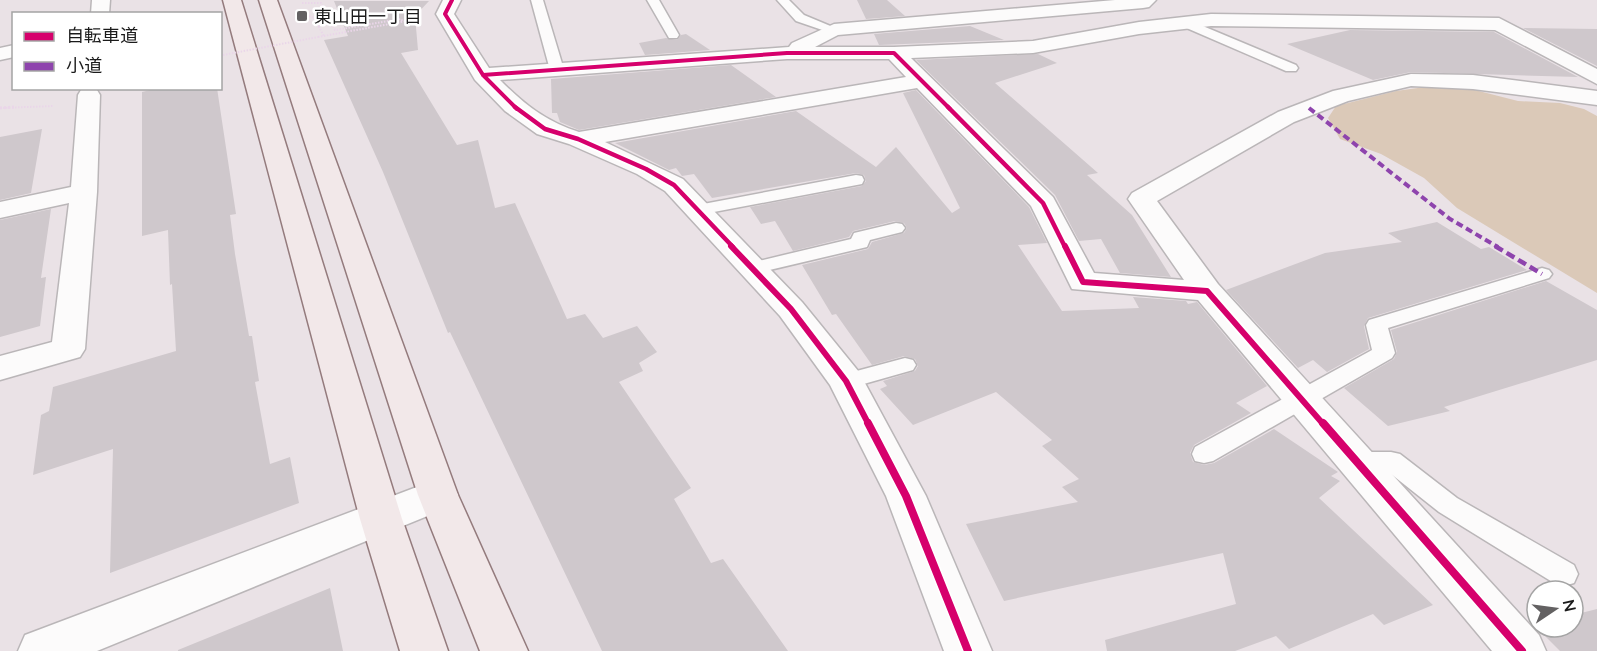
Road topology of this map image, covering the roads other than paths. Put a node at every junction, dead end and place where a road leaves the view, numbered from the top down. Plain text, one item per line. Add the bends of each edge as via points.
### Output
1 (232, 0) edge
2 (537, 0) edge
3 (653, 0) edge
4 (783, 0) edge
5 (1147, 0) edge
6 (283, 2) edge
7 (930, 5) dead end
8 (448, 7) edge
9 (952, 21) junction
10 (1186, 23) junction
11 (834, 30) junction
12 (673, 35) dead end
13 (787, 53) junction
14 (894, 53) junction
15 (1291, 68) dead end
16 (557, 70) junction
17 (483, 75) junction
18 (1597, 78) edge
19 (920, 81) junction
20 (89, 95) dead end
21 (1597, 98) edge
22 (578, 140) junction
23 (856, 180) dead end
24 (84, 192) junction
25 (0, 210) edge
26 (698, 210) junction
27 (896, 228) dead end
28 (753, 268) junction
29 (1542, 274) dead end
30 (1207, 291) junction
31 (905, 364) dead end
32 (0, 368) edge
33 (846, 381) junction
34 (1303, 400) junction
35 (1204, 454) dead end
36 (1356, 461) junction
37 (438, 495) junction
38 (381, 519) junction
39 (1564, 574) dead end
40 (46, 650) edge
41 (424, 651) edge
42 (504, 651) edge
43 (968, 651) edge
44 (1522, 651) edge

1 - 38 street
2 - 16 lane
3 - 12 lane
4 - 11 lane via 800,18
5 - 9 street
6 - 37 street
7 - 9 street
8 - 17 street
9 - 11 street
10 - 14 street via 1033,47
10 - 15 lane
10 - 18 street via 1211,20 1499,24
11 - 13 street
13 - 14 street
13 - 16 street
14 - 19 street
16 - 17 street
17 - 22 street via 513,106 544,129
19 - 22 street
19 - 30 street via 1043,203 1083,282
20 - 24 street
21 - 30 street via 1473,82 1411,80 1341,96 1286,117 1142,199
22 - 26 street via 674,185
23 - 26 lane
24 - 25 street
24 - 32 street via 68,349
26 - 28 street
27 - 28 lane via 861,237 860,243
28 - 33 street via 791,309
29 - 34 lane via 1376,325 1384,353
30 - 34 street
31 - 33 lane
33 - 43 street via 906,496
34 - 35 lane
34 - 36 street
36 - 39 lane via 1391,461 1448,505
36 - 44 street
37 - 38 street
37 - 42 street
38 - 40 street
38 - 41 street

